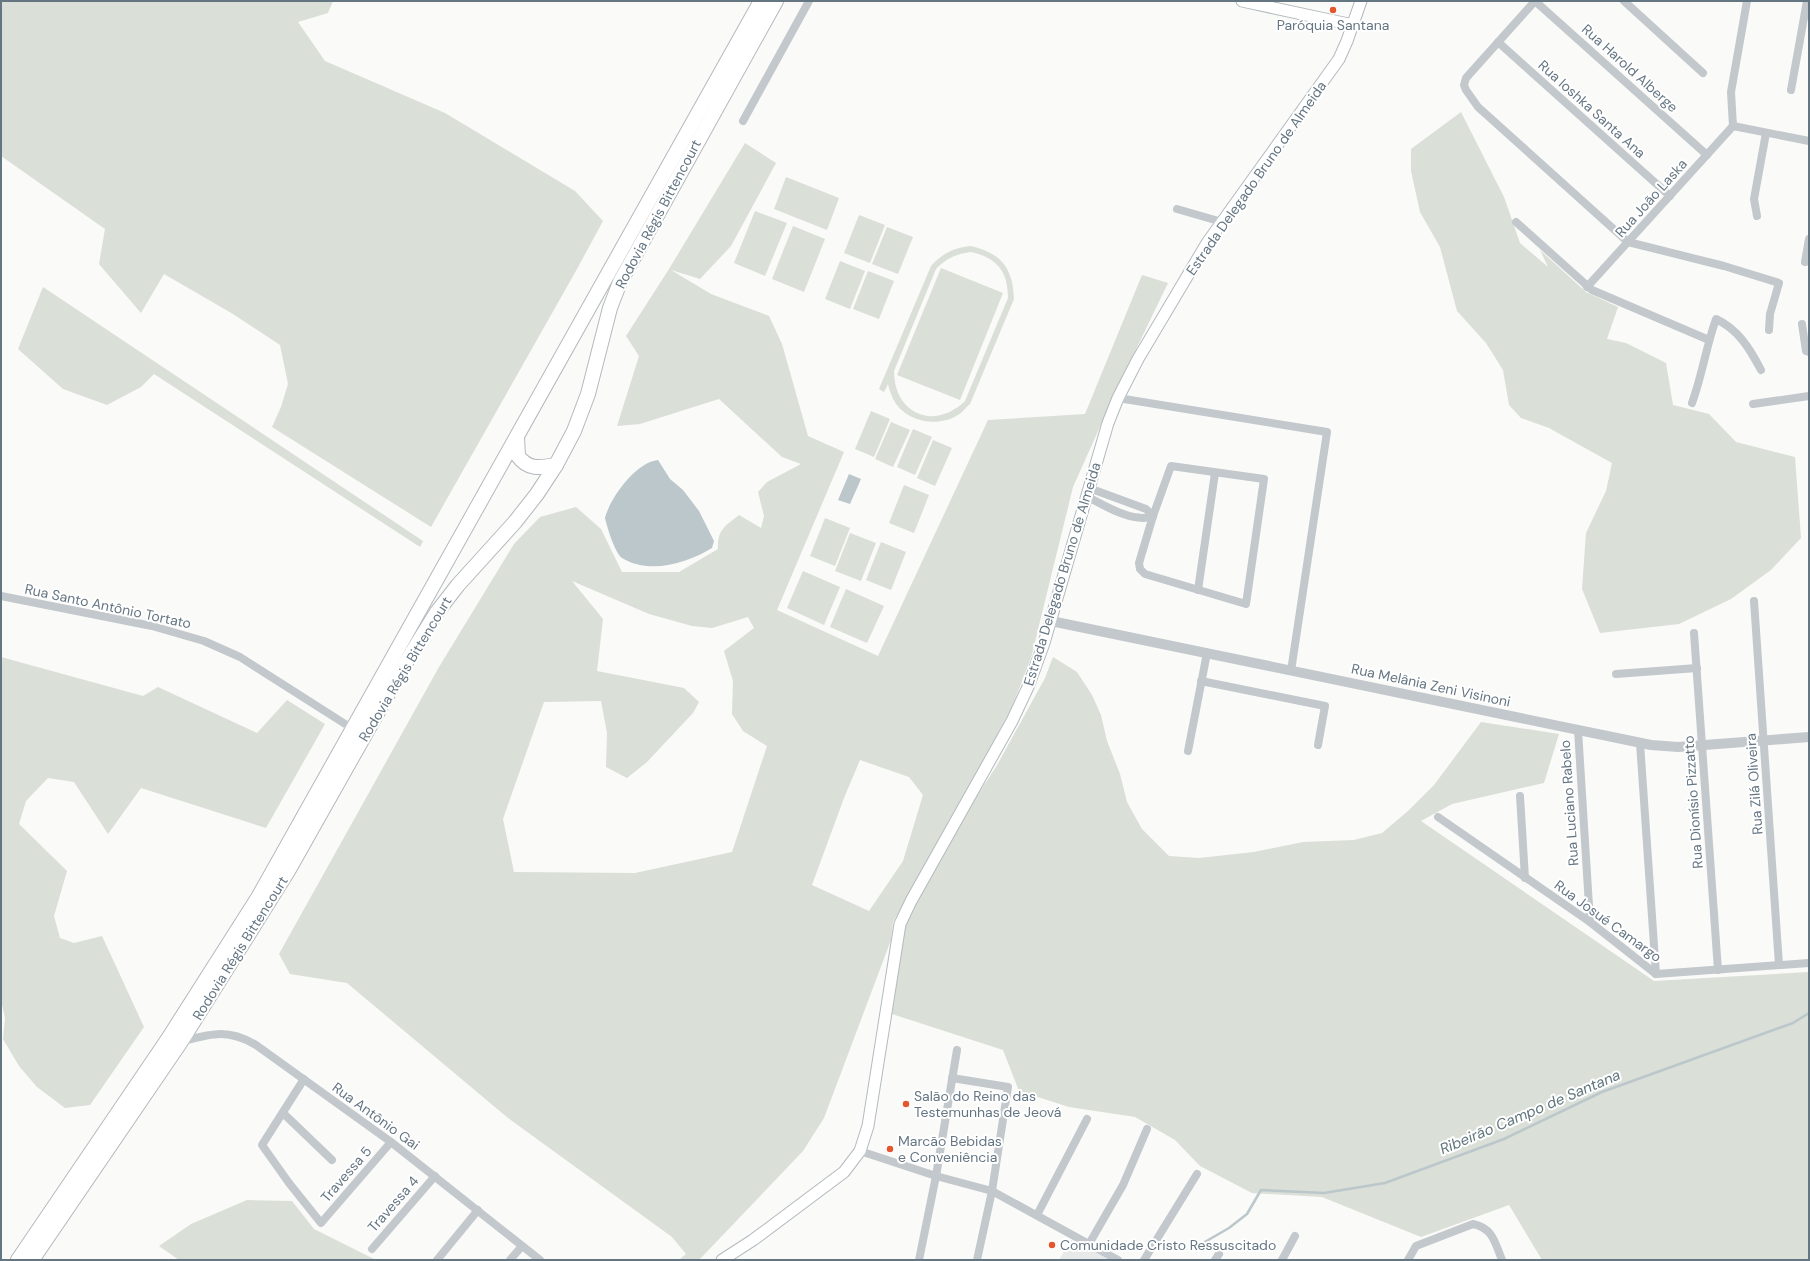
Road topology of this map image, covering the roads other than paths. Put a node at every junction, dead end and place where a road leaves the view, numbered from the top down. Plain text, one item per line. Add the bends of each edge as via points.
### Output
1 (761, 1) edge
2 (776, 1) edge
3 (809, 1) edge
4 (1242, 1) edge
5 (1361, 1) edge
6 (1535, 1) edge
7 (1624, 1) edge
8 (1747, 1) edge
9 (1807, 1) edge
10 (1353, 25) junction
11 (1498, 42) junction
12 (1703, 73) dead end
13 (1791, 90) dead end
14 (743, 120) dead end
15 (1733, 126) junction
16 (1766, 133) junction
17 (1809, 141) edge
18 (1708, 154) junction
19 (1670, 196) junction
20 (1177, 209) dead end
21 (1757, 216) dead end
22 (1222, 222) junction
23 (1516, 222) dead end
24 (1809, 239) edge
25 (1628, 242) junction
26 (1805, 262) dead end
27 (1587, 287) junction
28 (1802, 324) dead end
29 (1770, 330) dead end
30 (1709, 340) junction
31 (1809, 352) edge
32 (1761, 370) dead end
33 (1809, 396) edge
34 (1118, 398) junction
35 (1692, 403) dead end
36 (1753, 404) dead end
37 (517, 437) junction
38 (556, 465) junction
39 (1215, 472) junction
40 (1088, 492) junction
41 (1153, 516) junction
42 (1198, 590) junction
43 (1, 596) edge
44 (1754, 601) dead end
45 (1051, 621) junction
46 (1694, 633) dead end
47 (1207, 653) junction
48 (1697, 668) junction
49 (1291, 671) junction
50 (1616, 674) dead end
51 (1202, 682) junction
52 (353, 729) junction
53 (1578, 730) junction
54 (1809, 737) edge
55 (1764, 741) junction
56 (1640, 743) junction
57 (1318, 745) dead end
58 (1702, 745) junction
59 (1188, 751) dead end
60 (1520, 796) dead end
61 (1438, 817) dead end
62 (1525, 878) junction
63 (1590, 922) junction
64 (1809, 964) edge
65 (1780, 966) junction
66 (1718, 970) junction
67 (1656, 974) junction
68 (180, 1043) junction
69 (957, 1050) dead end
70 (952, 1078) junction
71 (304, 1079) junction
72 (283, 1113) junction
73 (1087, 1119) dead end
74 (1147, 1129) dead end
75 (391, 1142) junction
76 (860, 1151) junction
77 (332, 1160) dead end
78 (1197, 1174) dead end
79 (435, 1176) junction
80 (936, 1176) junction
81 (992, 1191) junction
82 (478, 1210) junction
83 (1037, 1215) junction
84 (1295, 1236) dead end
85 (1089, 1244) junction
86 (522, 1246) junction
87 (372, 1249) dead end
88 (18, 1260) edge
89 (32, 1260) edge
90 (436, 1260) edge
91 (510, 1260) edge
92 (540, 1260) edge
93 (722, 1260) edge
94 (919, 1260) edge
95 (978, 1260) edge
96 (1118, 1260) edge
97 (1144, 1260) edge
98 (1282, 1260) edge
99 (1408, 1260) edge
100 (1502, 1260) edge

1 - 37 highway, Rodovia Régis Bittencourt
2 - 38 highway, Rodovia Régis Bittencourt via 620,282 610,308 584,406
3 - 14 street
4 - 10 main road
5 - 10 main road, Estrada Delegado Bruno de Almeida
6 - 11 street
6 - 18 street, Rua Harold Alberge
7 - 12 street
8 - 15 street via 1731,92
9 - 13 street
10 - 22 main road, Estrada Delegado Bruno de Almeida via 1333,68
11 - 19 street, Rua Ioshka Santa Ana
11 - 25 street via 1466,78 1464,85 1469,96
15 - 16 street
15 - 18 street, Rua João Laska
16 - 17 street
16 - 21 street via 1754,199
18 - 19 street, Rua João Laska
19 - 25 street, Rua João Laska
20 - 22 street
22 - 34 main road, Estrada Delegado Bruno de Almeida via 1138,359
23 - 27 street
24 - 26 street
25 - 27 street, Rua João Laska
25 - 29 street via 1779,283 1770,314
27 - 30 street
28 - 31 street via 1806,351
30 - 32 street via 1716,320 1728,325 1742,339
30 - 35 street
33 - 36 street
34 - 40 main road, Estrada Delegado Bruno de Almeida
34 - 49 street via 1327,432
37 - 38 highway via 518,456 529,466 544,468
37 - 52 highway, Rodovia Régis Bittencourt
38 - 68 highway, Rodovia Régis Bittencourt via 515,522 437,612 288,871
39 - 41 street via 1171,466
39 - 42 street
39 - 42 street via 1264,479 1246,604
40 - 41 street via 1146,509
40 - 41 street via 1118,512 1146,519
40 - 45 main road, Estrada Delegado Bruno de Almeida
41 - 42 street via 1139,564 1140,569 1145,574
43 - 52 street, Rua Santo Antônio Tortato via 145,624 204,641 240,657
44 - 55 street, Rua Zilá Oliveira
45 - 47 street, Rua Melânia Zeni Visinoni
45 - 76 main road, Estrada Delegado Bruno de Almeida via 1020,707 900,924 868,1126
46 - 48 street, Rua Dionísio Pizzatto
47 - 49 street, Rua Melânia Zeni Visinoni
47 - 51 street
48 - 50 street
48 - 58 street, Rua Dionísio Pizzatto
49 - 53 street, Rua Melânia Zeni Visinoni
51 - 57 street via 1325,706
51 - 59 street
52 - 88 highway, Rodovia Régis Bittencourt via 245,919 168,1039
53 - 56 street, Rua Melânia Zeni Visinoni
53 - 63 street, Rua Luciano Rabelo
54 - 55 street, Rua Melânia Zeni Visinoni
55 - 58 street, Rua Melânia Zeni Visinoni
55 - 65 street, Rua Zilá Oliveira
56 - 58 street, Rua Melânia Zeni Visinoni via 1661,746
56 - 67 street
58 - 66 street, Rua Dionísio Pizzatto
60 - 62 street
61 - 62 street, Rua Josué Camargo
62 - 63 street, Rua Josué Camargo
63 - 67 street, Rua Josué Camargo
64 - 65 street, Rua Josué Camargo
65 - 66 street, Rua Josué Camargo
66 - 67 street, Rua Josué Camargo
68 - 71 street, Rua Antônio Gai via 209,1035 236,1036 256,1045
68 - 89 highway, Rodovia Régis Bittencourt
69 - 70 street
70 - 80 street
70 - 81 street via 1008,1087
71 - 72 street
71 - 75 street, Rua Antônio Gai
72 - 75 street, Travessa 5 via 262,1145 320,1223
72 - 77 street
73 - 83 street
74 - 85 street via 1123,1185
75 - 79 street, Rua Antônio Gai
76 - 80 street
76 - 93 main road, Estrada Delegado Bruno de Almeida via 836,1178
78 - 97 street
79 - 82 street, Rua Antônio Gai
79 - 87 street, Travessa 4
80 - 81 street
80 - 94 street
81 - 83 street
81 - 95 street
82 - 86 street, Rua Antônio Gai
82 - 90 street
83 - 85 street
84 - 98 street
85 - 96 street
86 - 91 street
86 - 92 street, Rua Antônio Gai
99 - 100 street via 1416,1246 1474,1224 1483,1226 1491,1233

